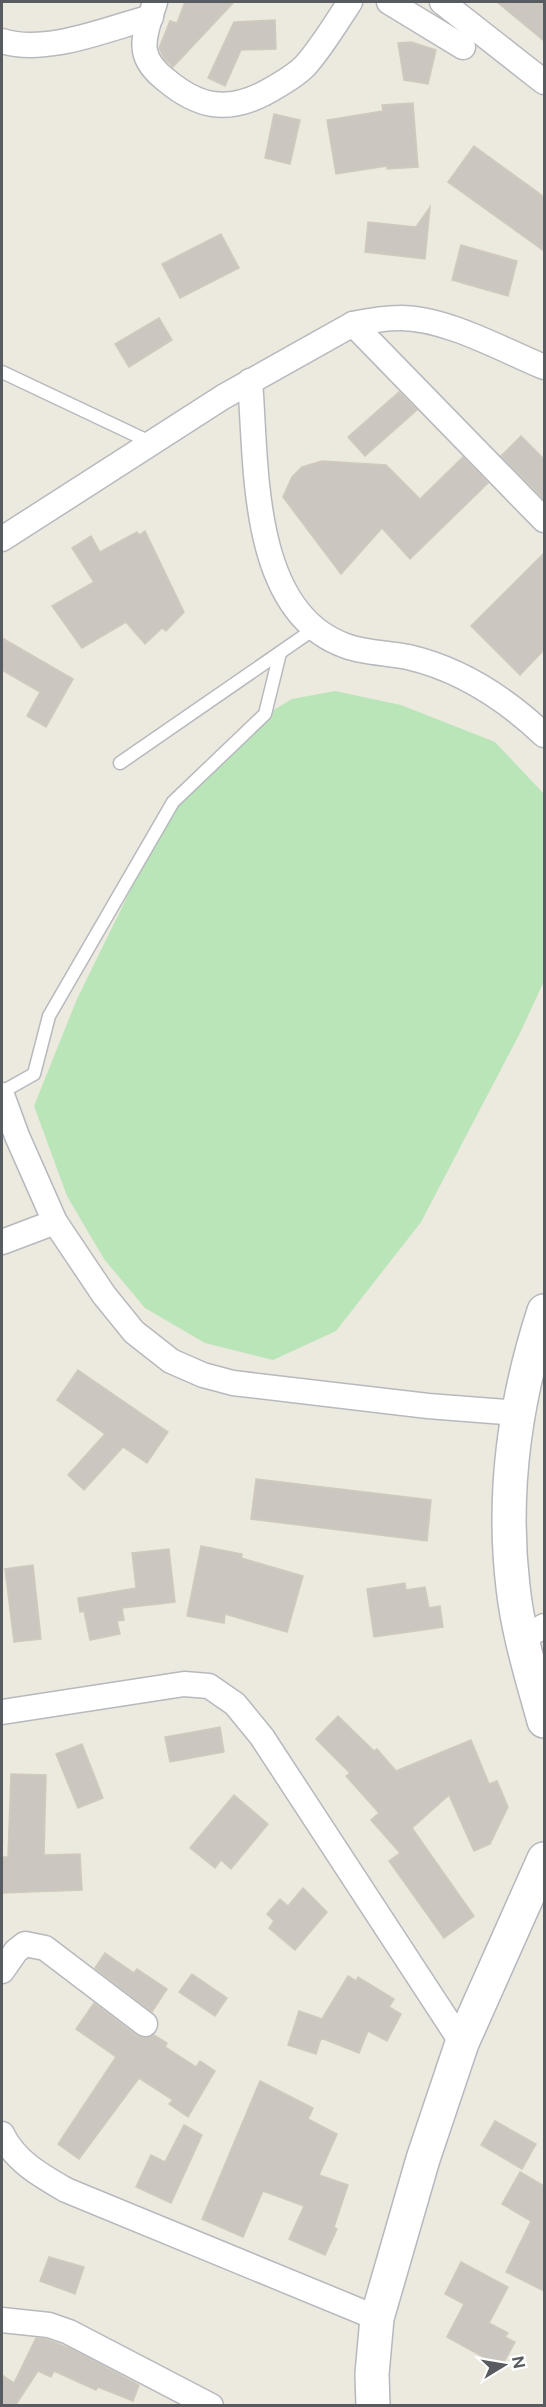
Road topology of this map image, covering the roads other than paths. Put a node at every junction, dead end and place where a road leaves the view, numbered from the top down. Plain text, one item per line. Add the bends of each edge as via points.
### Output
1 (350, 2) edge
2 (389, 2) edge
3 (442, 2) edge
4 (153, 9) edge
5 (2, 41) edge
6 (463, 47) dead end
7 (544, 82) edge
8 (353, 324) junction
9 (544, 367) edge
10 (2, 372) edge
11 (250, 381) junction
12 (150, 442) junction
13 (544, 520) edge
14 (2, 539) edge
15 (314, 629) junction
16 (280, 653) junction
17 (544, 735) edge
18 (120, 763) dead end
19 (2, 1094) edge
20 (55, 1222) junction
21 (2, 1242) edge
22 (544, 1311) edge
23 (518, 1413) junction
24 (533, 1633) edge
25 (2, 1712) edge
26 (544, 1721) edge
27 (544, 1859) edge
28 (2, 1971) edge
29 (145, 2024) dead end
30 (462, 2043) junction
31 (2, 2134) edge
32 (377, 2318) junction
33 (2, 2320) edge
34 (211, 2406) edge
35 (373, 2406) edge

1 - 4 street via 304,66 261,95 216,106 181,93 154,69 144,44
2 - 6 street
3 - 7 street
4 - 5 street via 56,43 28,45
8 - 9 street via 401,318 428,321
8 - 11 street
8 - 13 street
10 - 12 lane
11 - 12 street
11 - 15 street via 261,519 267,548 286,595
12 - 14 street
15 - 16 lane
15 - 17 street via 345,646 408,657 456,673 489,691
16 - 18 lane
16 - 19 lane via 266,714 172,802 49,1016 34,1074
19 - 20 street
20 - 21 street
20 - 23 street via 134,1332 171,1361 203,1375 233,1383
22 - 23 street
23 - 24 street via 509,1535 513,1588
24 - 26 street
25 - 30 street via 184,1684 209,1686 235,1704 262,1737
27 - 30 street
28 - 29 street via 25,1944 45,1948
30 - 32 street via 423,2159
31 - 32 street via 19,2158 66,2190
32 - 35 street
33 - 34 street via 39,2323 69,2332

